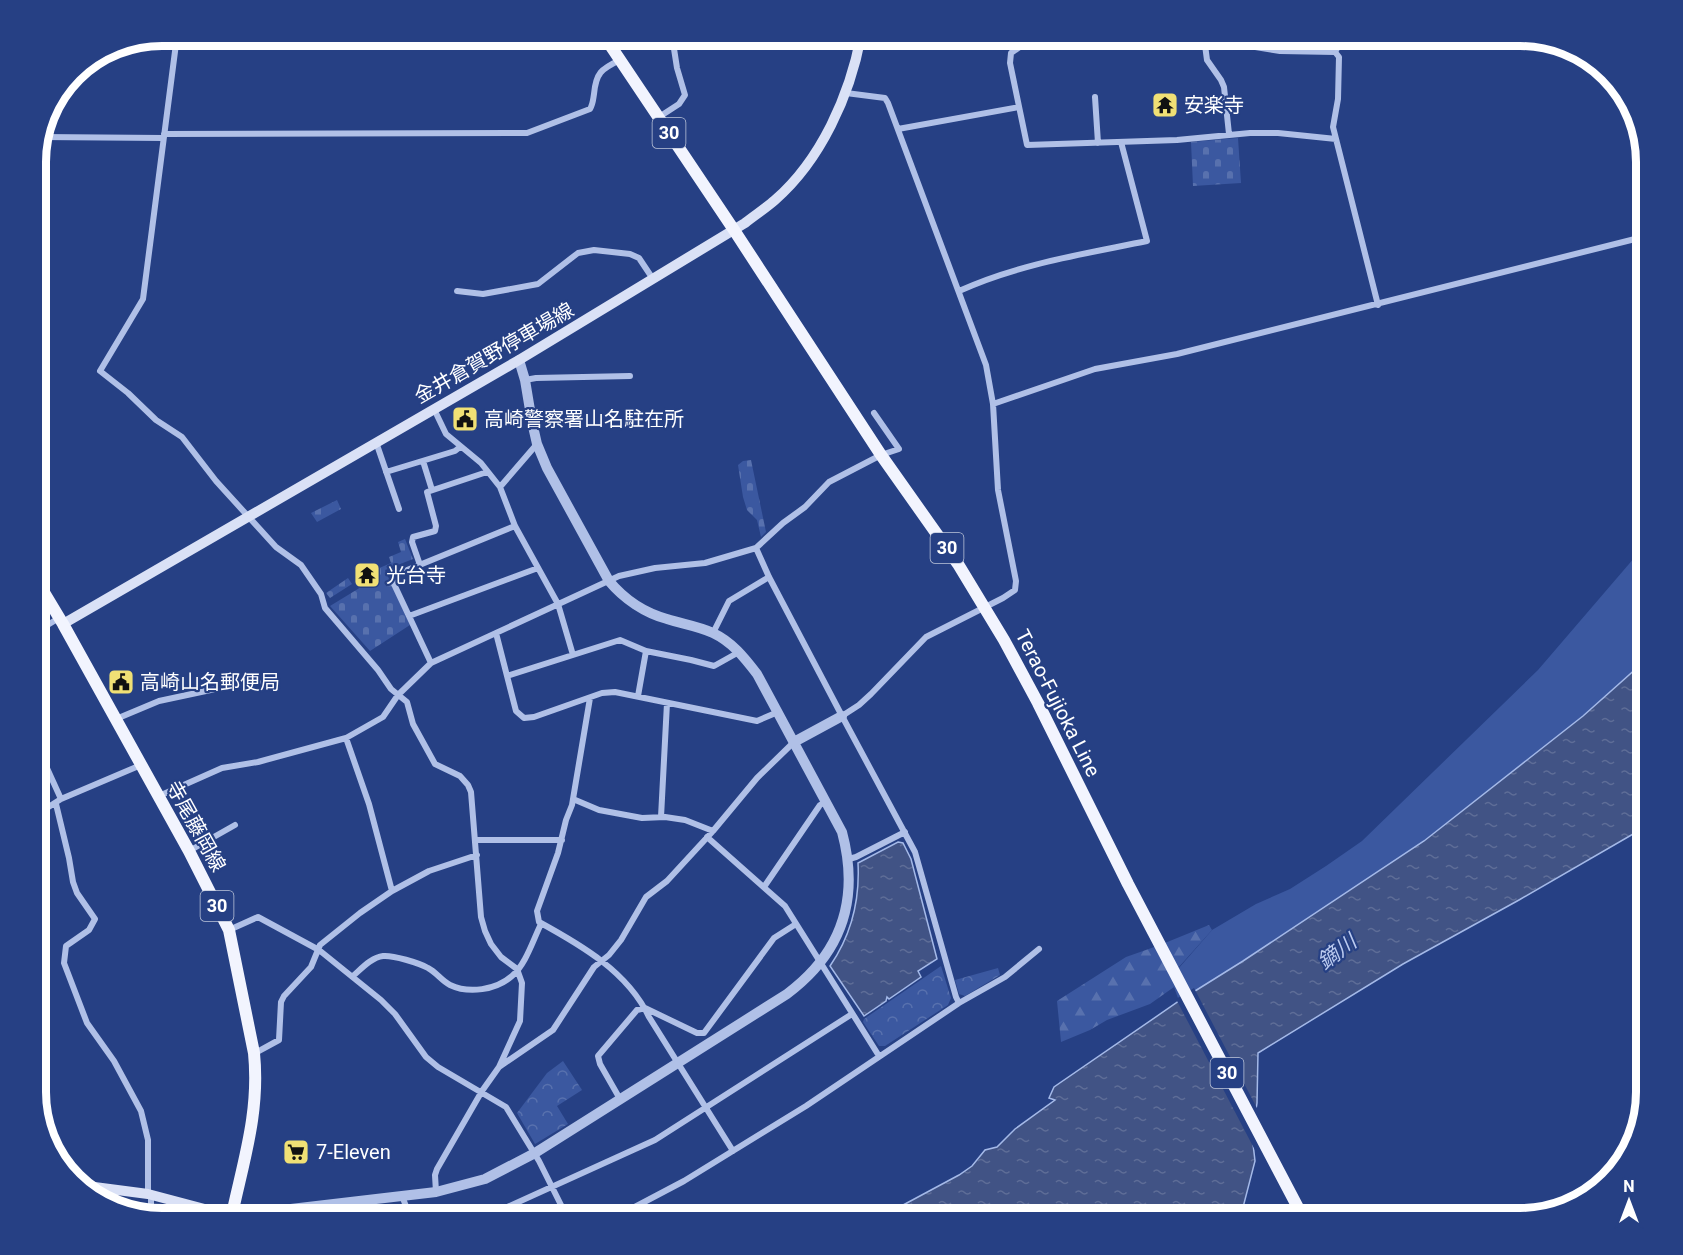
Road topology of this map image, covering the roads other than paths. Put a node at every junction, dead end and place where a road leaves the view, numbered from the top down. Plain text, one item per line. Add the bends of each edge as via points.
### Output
1 (176, 47) edge
2 (611, 47) edge
3 (674, 47) edge
4 (859, 47) edge
5 (1020, 47) edge
6 (1205, 47) edge
7 (1255, 47) edge
8 (1338, 47) edge
9 (1335, 52) junction
10 (620, 60) junction
11 (846, 93) junction
12 (1095, 97) dead end
13 (1019, 107) junction
14 (659, 117) junction
15 (898, 129) junction
16 (1230, 134) junction
17 (164, 136) junction
18 (49, 137) edge
19 (1336, 139) junction
20 (1121, 142) junction
21 (1098, 143) junction
22 (734, 230) junction
23 (1636, 239) edge
24 (652, 279) junction
25 (457, 291) dead end
26 (959, 291) junction
27 (1378, 305) junction
28 (519, 360) junction
29 (630, 376) dead end
30 (525, 380) junction
31 (993, 404) junction
32 (434, 409) junction
33 (874, 413) dead end
34 (376, 442) junction
35 (537, 444) junction
36 (460, 447) junction
37 (881, 455) junction
38 (423, 461) junction
39 (386, 472) junction
40 (487, 472) junction
41 (500, 487) junction
42 (432, 490) junction
43 (399, 509) dead end
44 (250, 517) junction
45 (515, 526) junction
46 (756, 548) junction
47 (420, 565) junction
48 (538, 568) junction
49 (769, 577) junction
50 (609, 581) junction
51 (47, 597) edge
52 (558, 604) junction
53 (985, 608) junction
54 (409, 616) junction
55 (62, 621) junction
56 (47, 627) edge
57 (496, 633) junction
58 (713, 633) junction
59 (646, 651) junction
60 (740, 651) junction
61 (573, 655) junction
62 (430, 663) junction
63 (507, 676) junction
64 (258, 682) dead end
65 (398, 695) junction
66 (638, 696) junction
67 (590, 698) junction
68 (667, 703) junction
69 (778, 712) junction
70 (842, 716) junction
71 (116, 719) junction
72 (346, 738) junction
73 (794, 742) junction
74 (141, 765) junction
75 (47, 773) edge
76 (158, 796) junction
77 (573, 800) junction
78 (826, 801) junction
79 (58, 802) junction
80 (47, 808) edge
81 (662, 817) junction
82 (235, 825) dead end
83 (713, 831) junction
84 (905, 832) junction
85 (707, 837) junction
86 (476, 840) junction
87 (562, 840) junction
88 (189, 851) junction
89 (477, 855) junction
90 (849, 859) junction
91 (764, 887) junction
92 (392, 891) junction
93 (541, 924) junction
94 (796, 924) junction
95 (229, 930) junction
96 (1039, 949) dead end
97 (319, 950) junction
98 (602, 960) junction
99 (821, 963) junction
100 (517, 969) junction
101 (353, 976) junction
102 (959, 1003) junction
103 (645, 1008) junction
104 (852, 1014) junction
105 (254, 1053) junction
106 (879, 1056) junction
107 (678, 1064) junction
108 (499, 1066) junction
109 (482, 1091) junction
110 (620, 1100) junction
111 (706, 1107) junction
112 (733, 1151) junction
113 (535, 1153) junction
114 (97, 1187) edge
115 (552, 1187) junction
116 (436, 1192) junction
117 (150, 1194) junction
118 (402, 1196) junction
119 (313, 1206) joint
120 (151, 1208) edge
121 (199, 1208) edge
122 (233, 1208) edge
123 (298, 1208) edge
124 (407, 1208) edge
125 (505, 1208) edge
126 (562, 1208) edge
127 (633, 1208) edge
128 (1298, 1208) edge

1 - 17 street
2 - 10 main road, 30
3 - 14 street via 685,95
4 - 11 main road, 金井倉賀野停車場線
5 - 13 street via 1011,53 1010,63
6 - 16 street via 1207,60 1224,87
7 - 9 street
8 - 9 street
9 - 19 street via 1339,57 1333,127
10 - 14 main road, 30
10 - 17 street via 599,74 590,109 533,132
11 - 15 street via 885,98
11 - 22 main road, 金井倉賀野停車場線 via 818,147 792,182 775,200
12 - 21 street
13 - 15 street
13 - 21 street via 1027,145
14 - 22 main road, 30
15 - 26 street
16 - 19 street via 1278,133
16 - 20 street
17 - 18 street
17 - 44 street via 143,299 100,371 156,420 182,437
19 - 27 street
20 - 21 street
20 - 26 street via 1147,241 1063,258 983,280
22 - 24 main road, 金井倉賀野停車場線
22 - 37 main road, Terao-Fujioka Line / 30
23 - 27 street
24 - 25 street via 639,258 594,250 566,260 538,284 483,294
24 - 28 main road, 金井倉賀野停車場線
26 - 31 street via 982,355
27 - 31 street via 1177,354 1095,369
28 - 30 street
28 - 32 main road, 金井倉賀野停車場線
29 - 30 street
30 - 35 street
31 - 53 street via 998,490 1016,581 1015,590
32 - 34 main road, 金井倉賀野停車場線
32 - 36 street via 446,434
33 - 37 street via 899,449
34 - 39 street
34 - 44 main road, 金井倉賀野停車場線
35 - 41 street
35 - 50 street
36 - 38 street
36 - 40 street
37 - 46 street via 829,482
37 - 53 main road, Terao-Fujioka Line / 30
38 - 39 street
38 - 42 street
39 - 43 street
40 - 41 street
40 - 42 street
41 - 45 street
42 - 47 street via 427,496 435,531 413,537 412,542
44 - 55 main road, 金井倉賀野停車場線
44 - 65 street via 276,547 301,565 321,594 325,609
45 - 47 street
45 - 48 street
46 - 49 street
46 - 50 street via 705,563 655,568
47 - 54 street via 395,575 393,582
48 - 52 street
48 - 54 street
49 - 58 street via 729,602
49 - 70 street
50 - 52 street
50 - 58 street via 656,616
51 - 55 main road, 寺尾藤岡線 / 30
52 - 57 street
52 - 61 street
53 - 70 street via 926,637 865,699
53 - 128 main road, Terao-Fujioka Line / 30 via 1028,683 1140,908
54 - 62 street
55 - 56 street
55 - 71 main road, 寺尾藤岡線 / 30
57 - 62 street
57 - 63 street
58 - 60 street
59 - 60 street via 714,666
59 - 61 street via 620,640
59 - 66 street
60 - 69 street
61 - 63 street
62 - 65 street
63 - 67 street via 516,711 524,718
64 - 71 street via 168,698
65 - 72 street via 383,717
65 - 86 street via 407,702 413,724 435,764 460,776 468,785
66 - 67 street via 615,692
66 - 68 street
67 - 77 street
68 - 69 street via 757,721
68 - 81 street
69 - 73 street
70 - 73 street
70 - 84 street
71 - 74 main road, 寺尾藤岡線 / 30
72 - 76 street via 222,768
72 - 92 street via 369,804
73 - 78 street
73 - 83 street via 757,778
74 - 76 main road, 寺尾藤岡線 / 30
74 - 79 street
75 - 79 street
76 - 88 main road, 寺尾藤岡線 / 30
77 - 81 street via 600,810 642,818
77 - 87 street
78 - 90 street via 842,832
78 - 91 street
79 - 80 street
79 - 117 street via 73,882 95,919 89,930 66,946 64,963 87,1023 114,1061 141,1111 148,1140
81 - 83 street via 685,820
82 - 88 street
83 - 85 street
84 - 90 street
84 - 102 street via 918,860
85 - 91 street
85 - 98 street via 668,881 646,897 621,940
86 - 87 street
86 - 89 street
87 - 93 street via 537,911
88 - 95 main road, 寺尾藤岡線 / 30
89 - 92 street via 429,871
89 - 100 street via 485,931 501,957
90 - 99 street via 849,893 842,924
91 - 94 street via 780,900
92 - 97 street via 320,945
93 - 98 street
93 - 100 street
94 - 99 street
94 - 103 street via 774,938 704,1032 697,1033
95 - 97 street via 258,917
95 - 105 main road, 寺尾藤岡線 / 30
96 - 102 street via 1005,977
97 - 101 street
97 - 105 street via 311,967 281,1002 279,1040
98 - 103 street
98 - 108 street via 553,1030
99 - 104 street
99 - 107 street via 787,994
100 - 101 street via 500,983 475,990 450,985 429,968 393,956 374,959
100 - 108 street via 522,983 520,1022
101 - 109 street via 386,1005 426,1057
102 - 106 street
103 - 107 street
103 - 110 street via 637,1010 598,1056
104 - 106 street
104 - 111 street
105 - 122 main road, 寺尾藤岡線 / 30 via 256,1102
106 - 112 street
107 - 110 street
107 - 111 street
108 - 109 street
109 - 113 street via 506,1107
109 - 116 street via 437,1169
110 - 113 street
111 - 112 street
111 - 115 street via 640,1148
112 - 127 street
113 - 115 street
113 - 116 street via 485,1179
114 - 117 main road
115 - 125 street
115 - 126 street
116 - 118 street
117 - 120 street
117 - 121 main road
118 - 119 street
118 - 124 street
119 - 123 street

